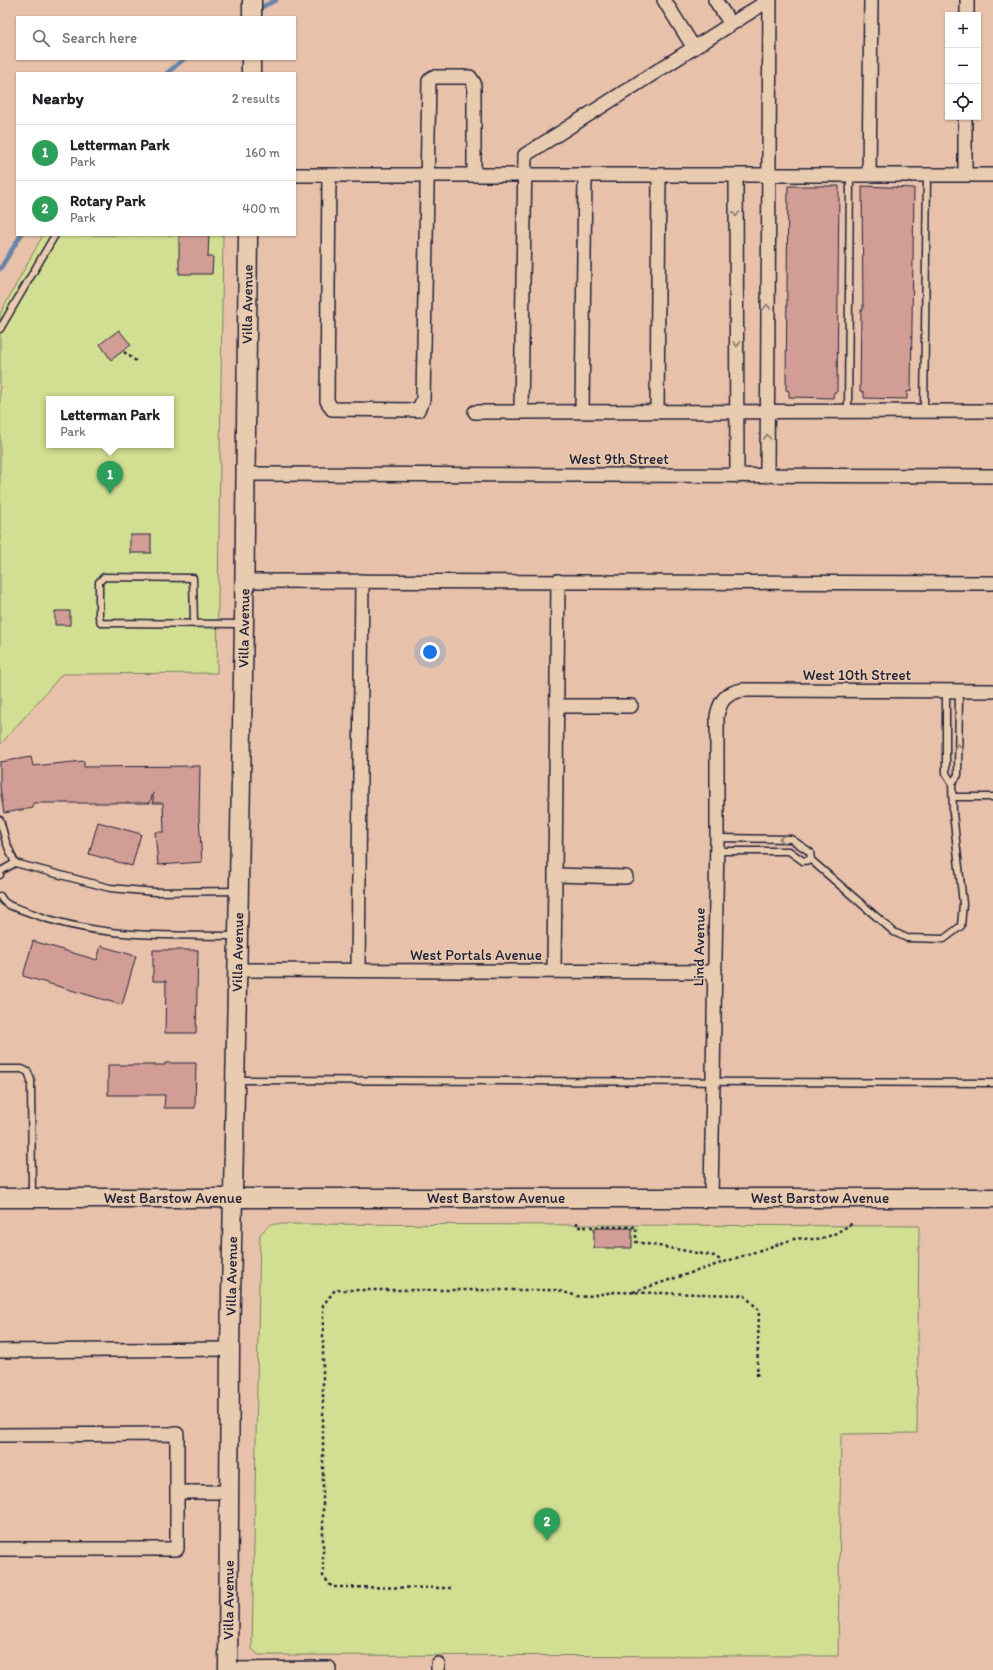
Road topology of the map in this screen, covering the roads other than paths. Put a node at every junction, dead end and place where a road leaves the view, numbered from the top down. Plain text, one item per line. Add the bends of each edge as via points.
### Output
1 (252, 0) edge
2 (664, 0) edge
3 (715, 0) edge
4 (770, 0) edge
5 (871, 0) edge
6 (967, 0) edge
7 (967, 12) edge
8 (252, 16) edge
9 (731, 24) junction
10 (694, 48) junction
11 (251, 60) edge
12 (251, 72) edge
13 (965, 120) edge
14 (296, 175) edge
15 (329, 175) junction
16 (427, 175) junction
17 (474, 175) junction
18 (525, 175) junction
19 (585, 175) junction
20 (659, 175) junction
21 (736, 175) junction
22 (768, 175) junction
23 (850, 175) junction
24 (869, 175) junction
25 (927, 175) junction
26 (965, 175) junction
27 (993, 175) edge
28 (54, 236) edge
29 (248, 236) edge
30 (0, 329) edge
31 (737, 410) junction
32 (767, 410) junction
33 (582, 411) junction
34 (657, 411) junction
35 (848, 411) junction
36 (924, 411) junction
37 (993, 411) edge
38 (475, 412) dead end
39 (521, 412) junction
40 (244, 474) junction
41 (737, 476) junction
42 (766, 476) junction
43 (993, 476) edge
44 (244, 581) junction
45 (362, 581) junction
46 (558, 581) junction
47 (993, 584) edge
48 (194, 624) junction
49 (244, 624) junction
50 (952, 691) junction
51 (993, 691) edge
52 (723, 698) joint
53 (557, 706) junction
54 (631, 706) dead end
55 (952, 783) junction
56 (953, 797) junction
57 (993, 797) edge
58 (0, 820) edge
59 (717, 838) junction
60 (717, 851) junction
61 (811, 860) junction
62 (15, 863) junction
63 (0, 875) edge
64 (556, 875) junction
65 (626, 877) dead end
66 (238, 891) junction
67 (0, 896) edge
68 (2, 903) edge
69 (237, 936) junction
70 (236, 970) junction
71 (358, 971) junction
72 (554, 971) junction
73 (715, 972) junction
74 (0, 1069) edge
75 (235, 1080) junction
76 (712, 1082) junction
77 (993, 1083) edge
78 (0, 1198) edge
79 (32, 1198) junction
80 (234, 1198) junction
81 (711, 1198) junction
82 (993, 1198) edge
83 (230, 1349) junction
84 (0, 1351) edge
85 (0, 1435) edge
86 (178, 1492) junction
87 (229, 1492) junction
88 (0, 1549) edge
89 (329, 1669) edge
90 (228, 1670) edge

1 - 8 main road
2 - 10 street
3 - 9 street
4 - 9 street
4 - 22 street
5 - 24 street
6 - 7 street
9 - 10 street
10 - 18 street via 525,155
11 - 12 main road
13 - 26 street
14 - 15 street
15 - 16 street
15 - 16 street via 327,401 332,409 418,410 423,400
16 - 17 street
16 - 17 street via 429,80 433,77 470,77 474,82
17 - 18 street
18 - 19 street
18 - 39 street
19 - 20 street
19 - 33 street
20 - 21 street
20 - 34 street
21 - 22 street
21 -> 31 street
22 - 23 street
32 -> 22 street
23 - 24 street
23 - 35 lane
24 - 25 street
25 - 26 street
25 - 36 lane
26 - 27 street
28 - 30 lane
29 - 40 main road, Villa Avenue
31 - 32 street
31 - 34 street
31 - 41 street
32 - 35 street
42 -> 32 street
33 - 34 street
33 - 39 street
35 - 36 street
36 - 37 street
38 - 39 street
40 - 41 street, West 9th Street
40 - 44 main road, Villa Avenue
41 - 42 street, West 9th Street
42 - 43 street, West 9th Street
44 - 45 street
44 - 49 main road, Villa Avenue
45 - 46 street
45 - 71 street
46 - 47 street
46 - 53 street
48 - 48 lane via 101,623 98,617 99,582 104,577 193,578
48 - 49 lane
49 - 66 main road, Villa Avenue
50 - 51 street, West 10th Street
50 - 52 street, West 10th Street via 742,690 732,692
50 - 55 lane via 946,773
55 -> 50 lane via 958,775
52 - 59 street, Lind Avenue via 717,716
53 - 54 street
53 - 64 street
55 - 56 lane
56 - 57 lane
56 - 61 lane via 963,904 961,926 944,939 907,938 894,932
58 - 62 lane
59 - 60 street, Lind Avenue
61 -> 59 lane via 810,852 791,839
60 - 61 lane via 789,851 803,861
60 - 73 street, Lind Avenue
62 - 63 lane via 1,871
62 - 66 lane via 110,888 155,892
64 - 65 street
64 - 72 street
66 - 69 main road, Villa Avenue
67 - 68 lane
68 - 69 lane via 40,917 108,933 138,936
69 - 70 main road, Villa Avenue
70 - 71 street, West Portals Avenue
70 - 75 main road, Villa Avenue
71 - 72 street, West Portals Avenue
72 - 73 street, West Portals Avenue
73 - 76 street, Lind Avenue
74 - 79 lane via 22,1069 28,1072 31,1080
75 - 76 lane
75 - 80 main road, Villa Avenue
76 - 77 lane
76 - 81 street, Lind Avenue
78 - 79 main road, West Barstow Avenue
79 - 80 main road, West Barstow Avenue
80 - 81 main road, West Barstow Avenue
80 - 83 main road, Villa Avenue
81 - 82 main road, West Barstow Avenue
83 - 84 street
83 - 87 main road, Villa Avenue
85 - 86 street via 177,1434
86 - 87 street
86 - 88 street via 177,1550
87 - 90 main road, Villa Avenue
89 - 90 street

